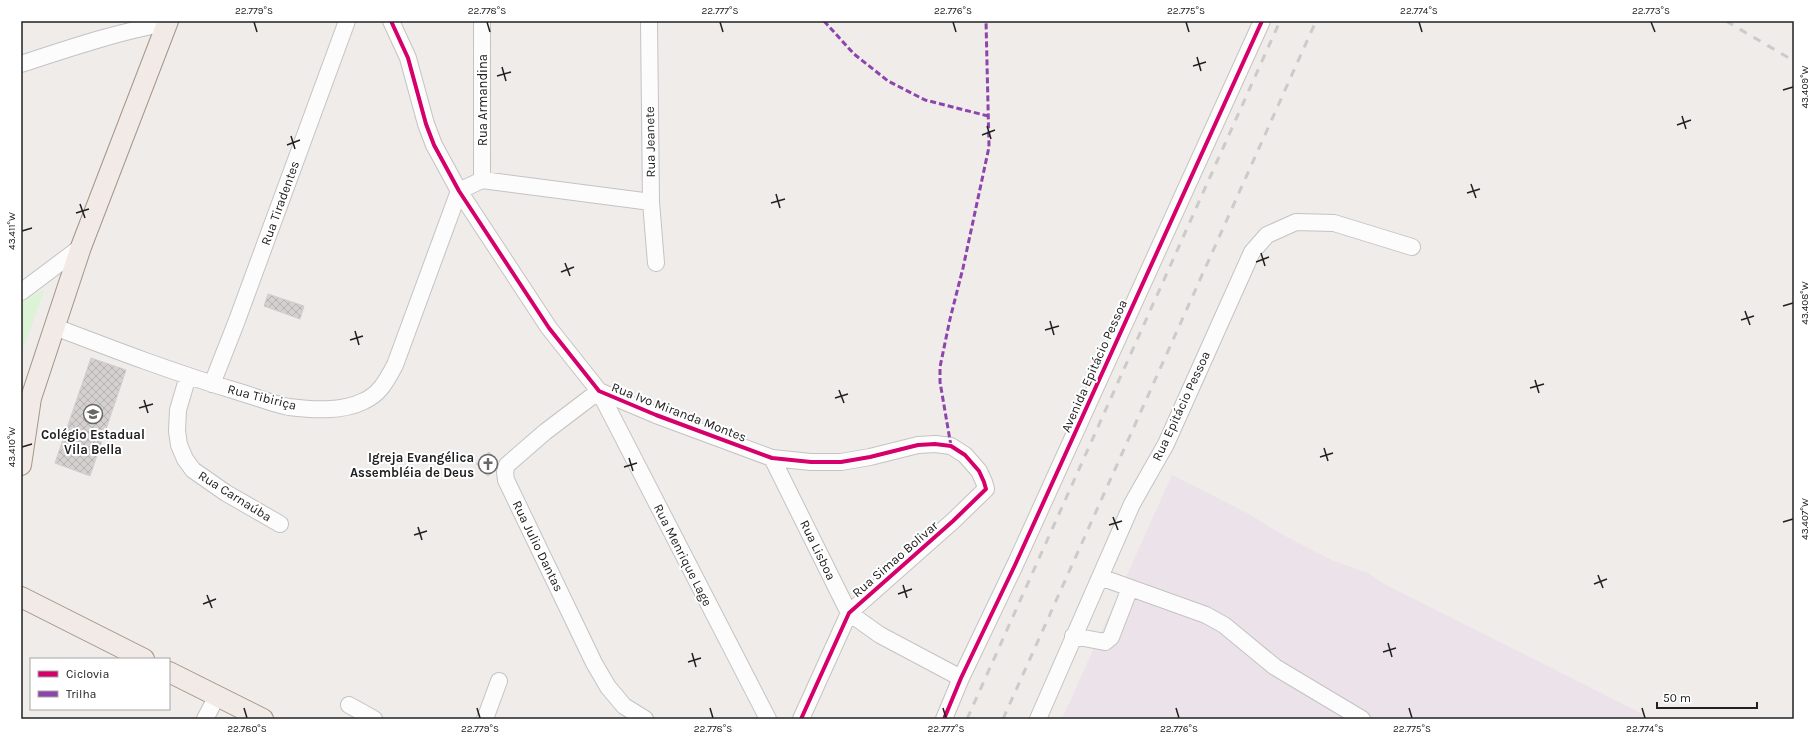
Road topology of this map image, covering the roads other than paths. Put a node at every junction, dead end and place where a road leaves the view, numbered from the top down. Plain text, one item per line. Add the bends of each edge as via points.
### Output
1 (347, 21) edge
2 (390, 21) edge
3 (482, 21) edge
4 (649, 21) edge
5 (1262, 21) edge
6 (168, 22) edge
7 (21, 64) edge
8 (482, 180) junction
9 (459, 191) junction
10 (651, 202) junction
11 (81, 247) junction
12 (1412, 248) dead end
13 (656, 263) dead end
14 (21, 292) edge
15 (55, 327) junction
16 (188, 376) junction
17 (212, 384) junction
18 (599, 392) junction
19 (26, 396) edge
20 (772, 458) junction
21 (21, 465) edge
22 (986, 489) joint
23 (280, 524) dead end
24 (1100, 577) junction
25 (1130, 588) junction
26 (21, 597) edge
27 (849, 613) junction
28 (1074, 636) junction
29 (142, 658) edge
30 (170, 672) edge
31 (961, 678) junction
32 (499, 681) dead end
33 (217, 696) junction
34 (348, 705) dead end
35 (1338, 713) edge
36 (205, 719) edge
37 (263, 719) edge
38 (374, 719) edge
39 (485, 719) edge
40 (645, 719) edge
41 (768, 719) edge
42 (801, 719) edge
43 (944, 719) edge
44 (1038, 719) edge
45 (1362, 719) edge

1 - 17 street, Rua Tiradentes
2 - 9 street, Rua Ivo Miranda Montes via 408,58 428,131
3 - 8 street, Rua Armandina
4 - 10 street, Rua Jeanete
5 - 31 street, Avenida Epitácio Pessoa via 1015,565
6 - 7 street via 99,38
6 - 11 main road
8 - 9 street
8 - 10 street
9 - 17 street, Rua Tibiriça via 395,365 385,384 374,395 364,402 346,407 317,409 288,406
9 - 18 street, Rua Ivo Miranda Montes via 549,328
10 - 13 street, Rua Jeanete
11 - 14 street
11 - 15 main road
12 - 24 street, Rua Epitácio Pessoa via 1334,223 1296,222 1267,236 1252,252 1166,444 1132,504
15 - 16 street, Rua Tibiriça
15 - 19 main road
16 - 17 street, Rua Tibiriça
16 - 23 street, Rua Carnaúba via 178,410 177,431 185,459 193,470 226,493
18 - 20 street, Rua Ivo Miranda Montes
18 - 40 street, Rua Julio Dantas via 545,432 507,465 506,480 594,663 608,687 624,706
18 - 41 street, Rua Menrique Lage
19 - 21 main road
20 - 22 street, Rua Ivo Miranda Montes via 841,462 870,458 918,445 951,446 965,455 978,471
20 - 27 street, Rua Lisboa
22 - 27 street, Rua Simao Bolivar
24 - 25 street
24 - 28 street, Rua Epitácio Pessoa
25 - 28 street via 1111,637 1105,642
25 - 35 street via 1206,615 1224,625 1275,667
26 - 29 main road
27 - 31 street, Rua Lisboa via 880,635
27 - 42 street, Rua Simao Bolivar
28 - 44 street, Rua Epitácio Pessoa
30 - 33 main road
31 - 43 street, Avenida Epitácio Pessoa
32 - 39 street
33 - 36 street
33 - 37 main road
34 - 38 street
35 - 45 street

